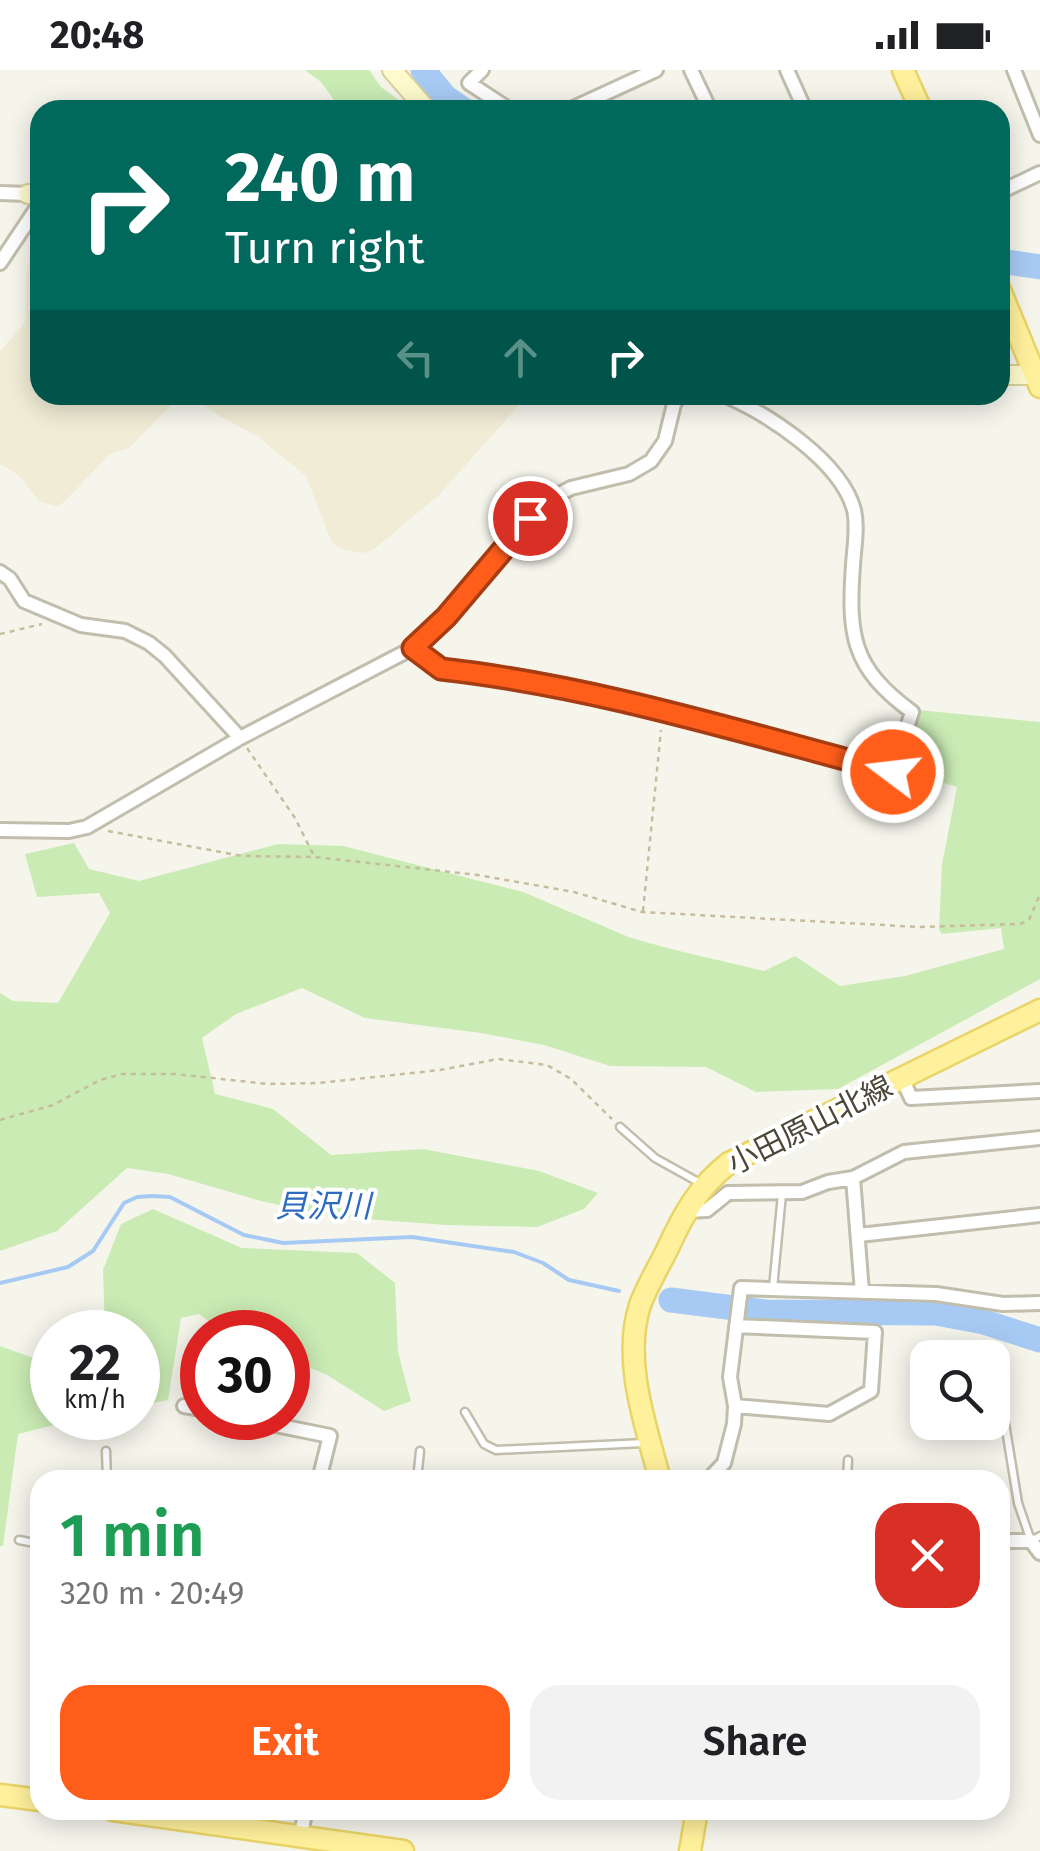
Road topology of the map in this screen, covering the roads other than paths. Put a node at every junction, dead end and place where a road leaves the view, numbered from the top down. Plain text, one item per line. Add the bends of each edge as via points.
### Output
1 (392, 70) edge
2 (482, 70) edge
3 (656, 70) edge
4 (691, 70) edge
5 (787, 70) edge
6 (902, 70) edge
7 (1014, 70) edge
8 (418, 100) edge
9 (494, 100) edge
10 (591, 100) edge
11 (705, 100) edge
12 (800, 100) edge
13 (916, 100) edge
14 (1040, 135) edge
15 (1040, 173) edge
16 (1010, 187) edge
17 (0, 193) edge
18 (30, 196) edge
19 (30, 208) edge
20 (0, 264) edge
21 (1010, 314) edge
22 (1010, 376) edge
23 (1039, 380) edge
24 (674, 405) edge
25 (745, 405) edge
26 (0, 572) edge
27 (413, 648) junction
28 (240, 738) junction
29 (0, 830) edge
30 (1040, 1010) edge
31 (902, 1078) junction
32 (1040, 1091) edge
33 (620, 1127) road end
34 (1040, 1138) edge
35 (853, 1178) junction
36 (702, 1185) junction
37 (782, 1194) junction
38 (686, 1211) junction
39 (1040, 1215) edge
40 (859, 1235) junction
41 (773, 1289) junction
42 (862, 1292) junction
43 (1040, 1303) edge
44 (736, 1326) junction
45 (735, 1406) junction
46 (465, 1412) dead end
47 (310, 1432) edge
48 (1008, 1440) edge
49 (650, 1442) junction
50 (106, 1451) dead end
51 (420, 1451) dead end
52 (848, 1460) dead end
53 (107, 1470) edge
54 (321, 1470) edge
55 (417, 1470) edge
56 (657, 1470) edge
57 (716, 1470) edge
58 (848, 1470) edge
59 (19, 1540) dead end
60 (30, 1542) edge
61 (1010, 1542) edge
62 (1037, 1543) edge
63 (0, 1795) edge
64 (30, 1799) edge
65 (170, 1820) edge
66 (696, 1820) edge
67 (291, 1841) edge
68 (403, 1851) edge
69 (690, 1851) edge

1 - 8 street
2 - 9 street via 468,83
3 - 10 street
4 - 11 street
5 - 12 street
6 - 13 main road
7 - 14 street
15 - 16 street
17 - 18 street
19 - 20 street
21 - 23 main road
22 - 23 street
24 - 27 street via 666,442 651,461 550,499
25 - 27 street via 796,436 844,487 854,512 853,634 877,684 912,712 893,772 538,683 441,669
26 - 28 street via 24,600 148,643
27 - 28 street
28 - 29 street via 86,826
30 - 31 main road, 小田原山北線
31 - 32 street via 911,1098
31 - 36 main road, 小田原山北線 via 729,1163
33 - 36 lane
34 - 35 street via 904,1152
35 - 37 street
35 - 40 street
36 - 38 main road, 小田原山北線
37 - 38 street via 728,1193 707,1210
37 - 41 lane
38 - 49 main road, 小田原山北線 via 640,1306 635,1332 636,1377
39 - 40 street
40 - 42 street
41 - 42 street
41 - 44 street via 740,1288
42 - 43 street
44 - 45 street via 730,1377
44 - 45 street via 874,1332 871,1391 835,1412
45 - 57 street via 726,1458
46 - 49 lane via 484,1444 496,1450
47 - 54 street via 330,1436
48 - 62 lane via 1018,1503
49 - 56 main road, 小田原山北線
50 - 53 lane
51 - 55 lane
52 - 58 lane
59 - 60 lane
61 - 62 street
63 - 64 main road
65 - 67 main road
66 - 69 main road
67 - 68 main road

